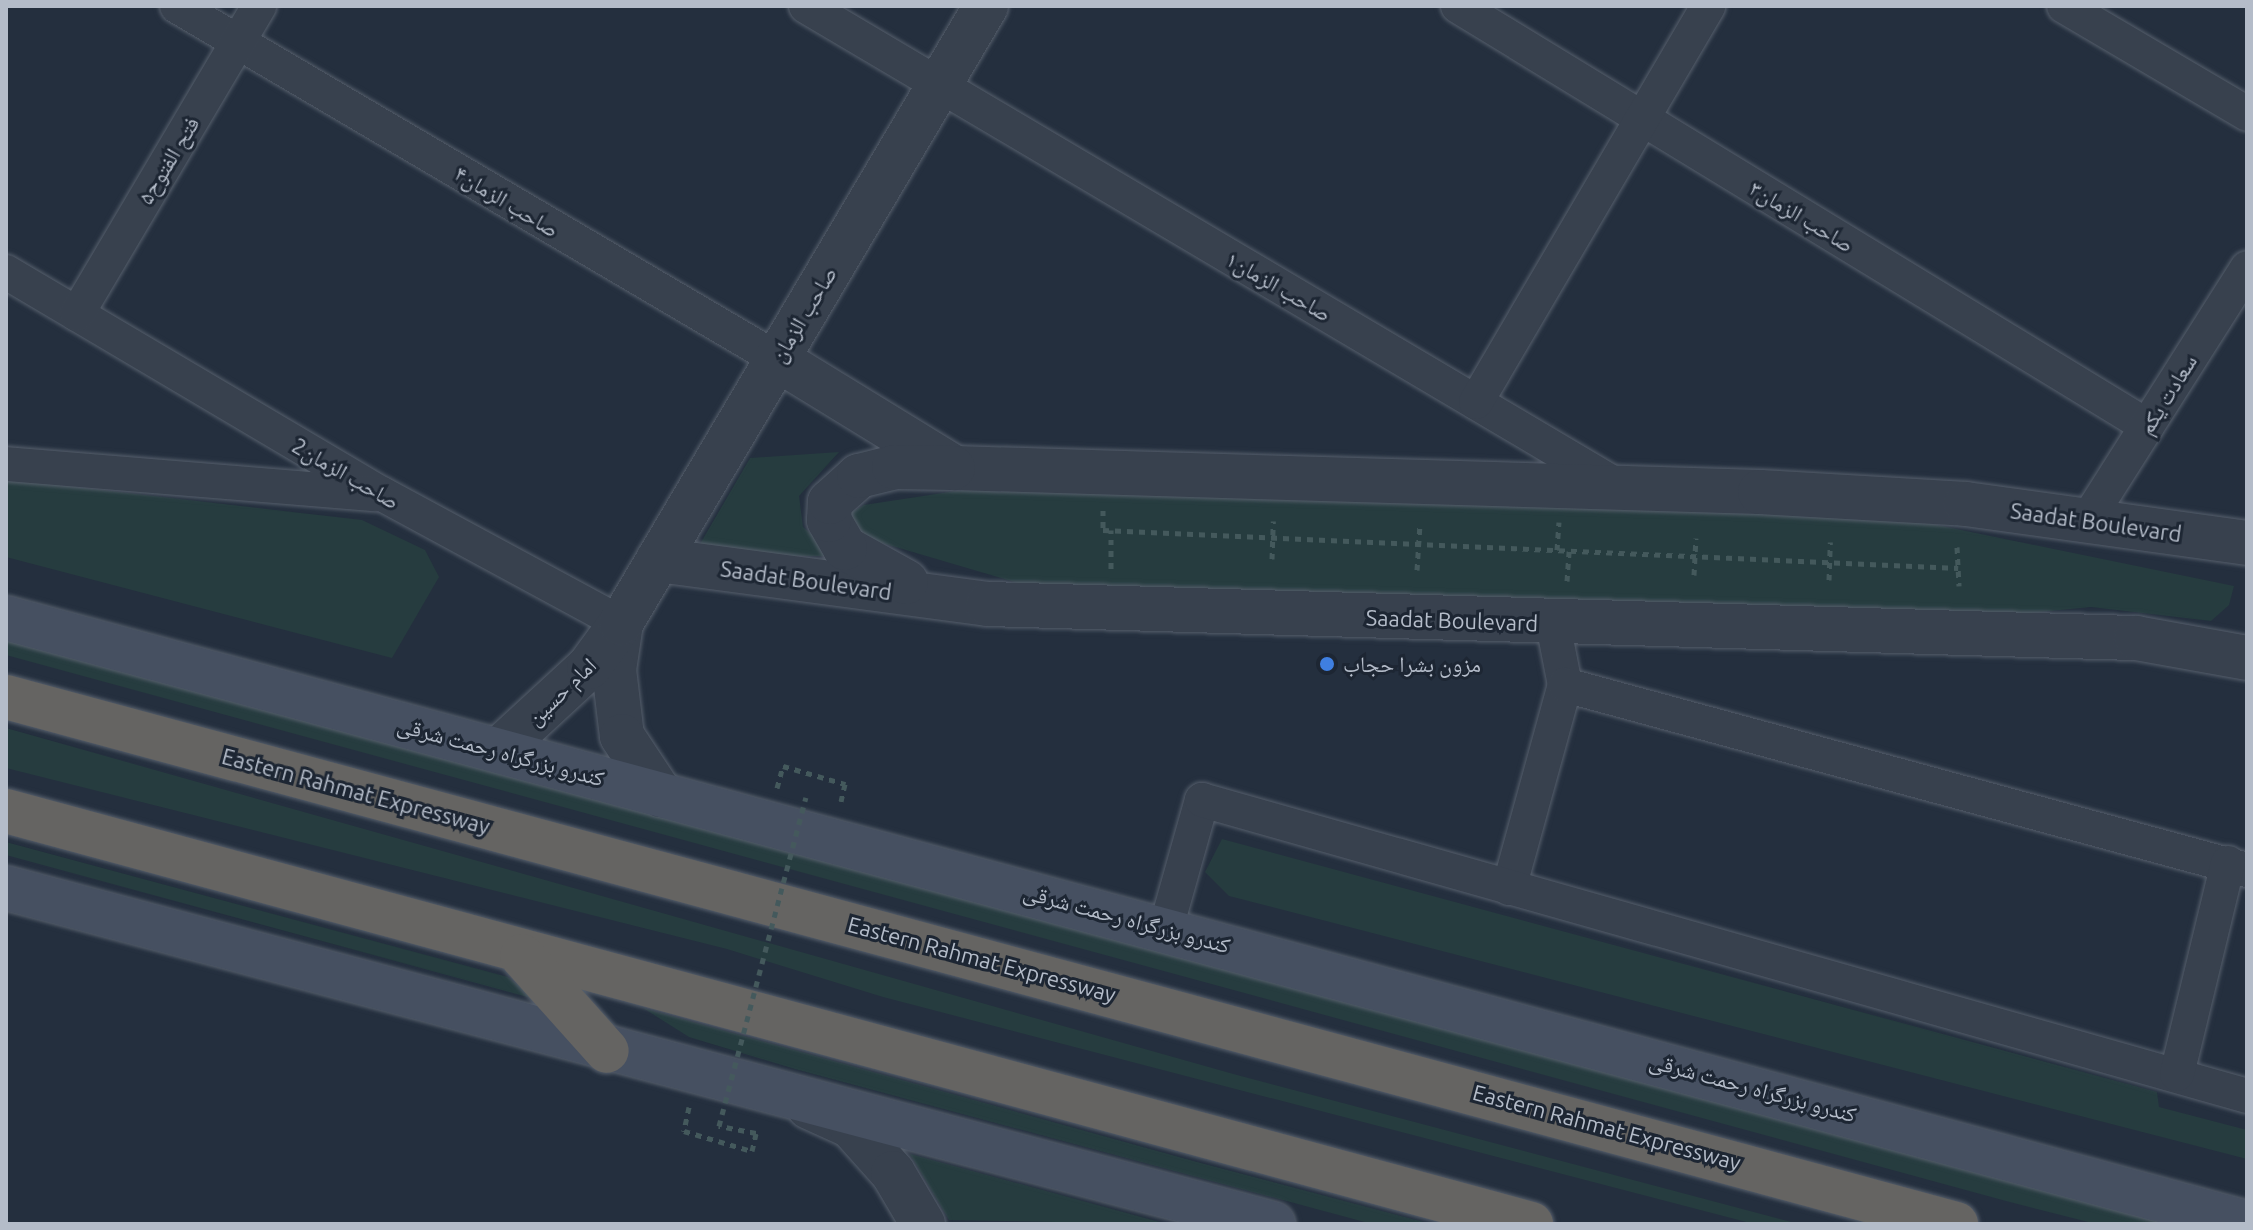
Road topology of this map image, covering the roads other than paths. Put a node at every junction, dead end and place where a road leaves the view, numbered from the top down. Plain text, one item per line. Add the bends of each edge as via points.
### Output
1 (177, 6) edge
2 (259, 6) edge
3 (806, 6) edge
4 (986, 6) edge
5 (1458, 6) edge
6 (1708, 6) edge
7 (2064, 6) edge
8 (238, 42) junction
9 (939, 86) junction
10 (2247, 114) edge
11 (1642, 118) junction
12 (2247, 268) edge
13 (6, 272) edge
14 (77, 314) junction
15 (777, 359) junction
16 (1476, 402) junction
17 (2147, 426) junction
18 (6, 464) edge
19 (955, 468) junction
20 (1619, 487) junction
21 (382, 494) junction
22 (2088, 519) junction
23 (2247, 543) edge
24 (658, 560) junction
25 (988, 604) junction
26 (6, 618) edge
27 (621, 623) junction
28 (1553, 624) junction
29 (2247, 658) edge
30 (1565, 685) junction
31 (6, 697) edge
32 (500, 749) junction
33 (661, 795) junction
34 (6, 811) edge
35 (2238, 866) edge
36 (6, 888) edge
37 (1509, 888) junction
38 (1166, 928) junction
39 (522, 956) junction
40 (607, 1051) junction
41 (2177, 1074) junction
42 (2247, 1096) edge
43 (789, 1097) junction
44 (2247, 1223) edge
45 (923, 1224) edge
46 (1273, 1224) edge
47 (1531, 1224) edge
48 (1956, 1224) edge

1 - 8 street, صاحب الزمان۴
2 - 8 street, فتح الفتوح۵
3 - 9 street, صاحب الزمان۱
4 - 9 street, صاحب الزمان
5 - 11 street, صاحب الزمان۳
6 - 11 street
7 - 10 street
8 - 14 street, فتح الفتوح۵
8 - 15 street, صاحب الزمان۴
9 - 15 street, صاحب الزمان
9 - 16 street, صاحب الزمان۱
11 - 16 street
11 - 17 street, صاحب الزمان۳
12 - 17 street, سعادت یکم
13 - 14 street, 2صاحب الزمان
14 - 21 street, 2صاحب الزمان
15 - 19 street, Saadat Boulevard
15 - 24 street, صاحب الزمان
16 - 20 street, صاحب الزمان۱
17 - 22 street, سعادت یکم
18 - 21 street
19 - 20 street, Saadat Boulevard
19 - 25 street via 894,467 859,476 830,502 829,520 845,548 887,576
20 - 22 street, Saadat Boulevard via 1966,504
21 - 27 street, 2صاحب الزمان
22 - 23 street, Saadat Boulevard
24 - 25 street, Saadat Boulevard
24 - 27 street, صاحب الزمان
25 - 28 street, Saadat Boulevard
26 - 32 main road, کندرو بزرگراه رحمت شرقی
27 - 32 street, امام حسین via 589,667
27 - 33 street, امام حسین via 614,670 622,736
28 - 29 street, Saadat Boulevard via 2136,638
28 - 30 street
30 - 35 street
30 - 37 street
31 - 48 highway, Eastern Rahmat Expressway
32 - 33 main road, کندرو بزرگراه رحمت شرقی
33 - 38 main road, کندرو بزرگراه رحمت شرقی
34 - 39 highway
35 - 41 street
36 - 40 main road
37 - 38 street via 1202,800
37 - 41 street
38 - 44 main road, کندرو بزرگراه رحمت شرقی
39 - 40 highway
39 - 47 highway
40 - 43 main road
41 - 42 street
43 - 45 street via 851,1126 893,1173
43 - 46 main road

